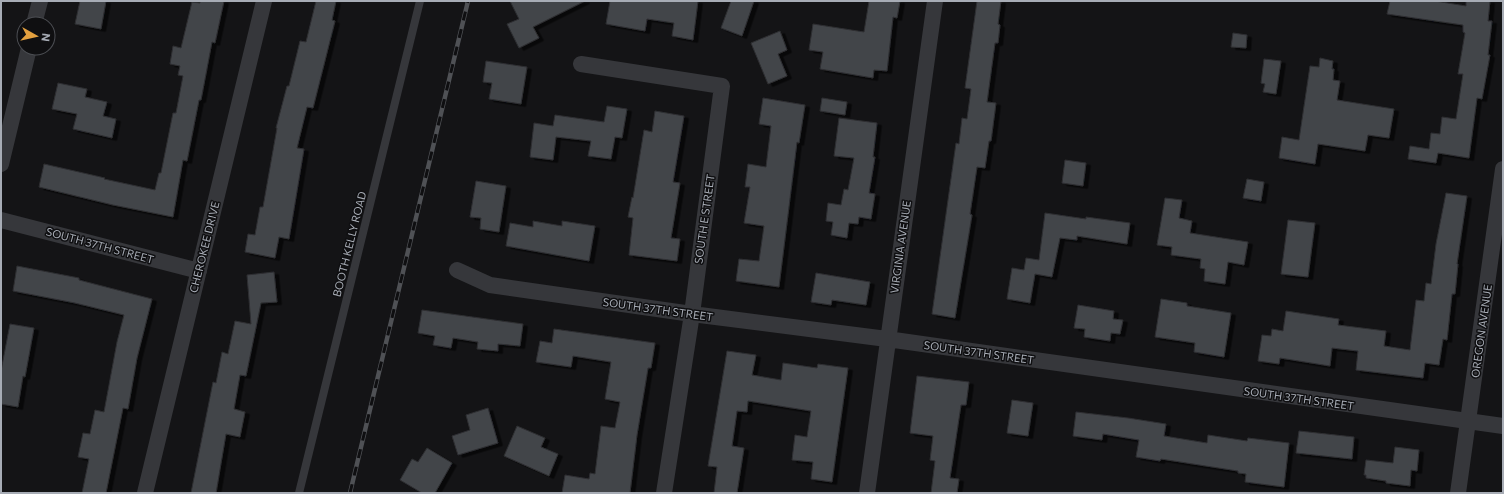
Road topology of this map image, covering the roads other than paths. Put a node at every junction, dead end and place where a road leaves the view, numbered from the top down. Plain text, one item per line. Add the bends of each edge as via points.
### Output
1 (40, 1) edge
2 (264, 1) edge
3 (420, 1) edge
4 (935, 1) edge
5 (36, 16) edge
6 (27, 56) edge
7 (581, 64) dead end
8 (1, 164) edge
9 (1503, 169) edge
10 (1, 220) edge
11 (457, 270) dead end
12 (198, 271) junction
13 (692, 314) junction
14 (887, 339) junction
15 (1468, 422) junction
16 (1503, 426) edge
17 (145, 493) edge
18 (299, 493) edge
19 (664, 493) edge
20 (867, 493) edge
21 (1458, 493) edge

1 - 5 street
2 - 12 street, CHEROKEE DRIVE
3 - 18 lane, BOOTH KELLY ROAD
4 - 14 street, VIRGINIA AVENUE
6 - 8 street
7 - 13 street, SOUTH E STREET via 722,86
9 - 15 street, OREGON AVENUE
10 - 12 street, SOUTH 37TH STREET
11 - 13 street, SOUTH 37TH STREET via 490,285
12 - 17 street, CHEROKEE DRIVE
13 - 14 street, SOUTH 37TH STREET
13 - 19 street, SOUTH E STREET
14 - 15 street, SOUTH 37TH STREET
14 - 20 street, VIRGINIA AVENUE
15 - 16 street, SOUTH 37TH STREET
15 - 21 street, OREGON AVENUE

